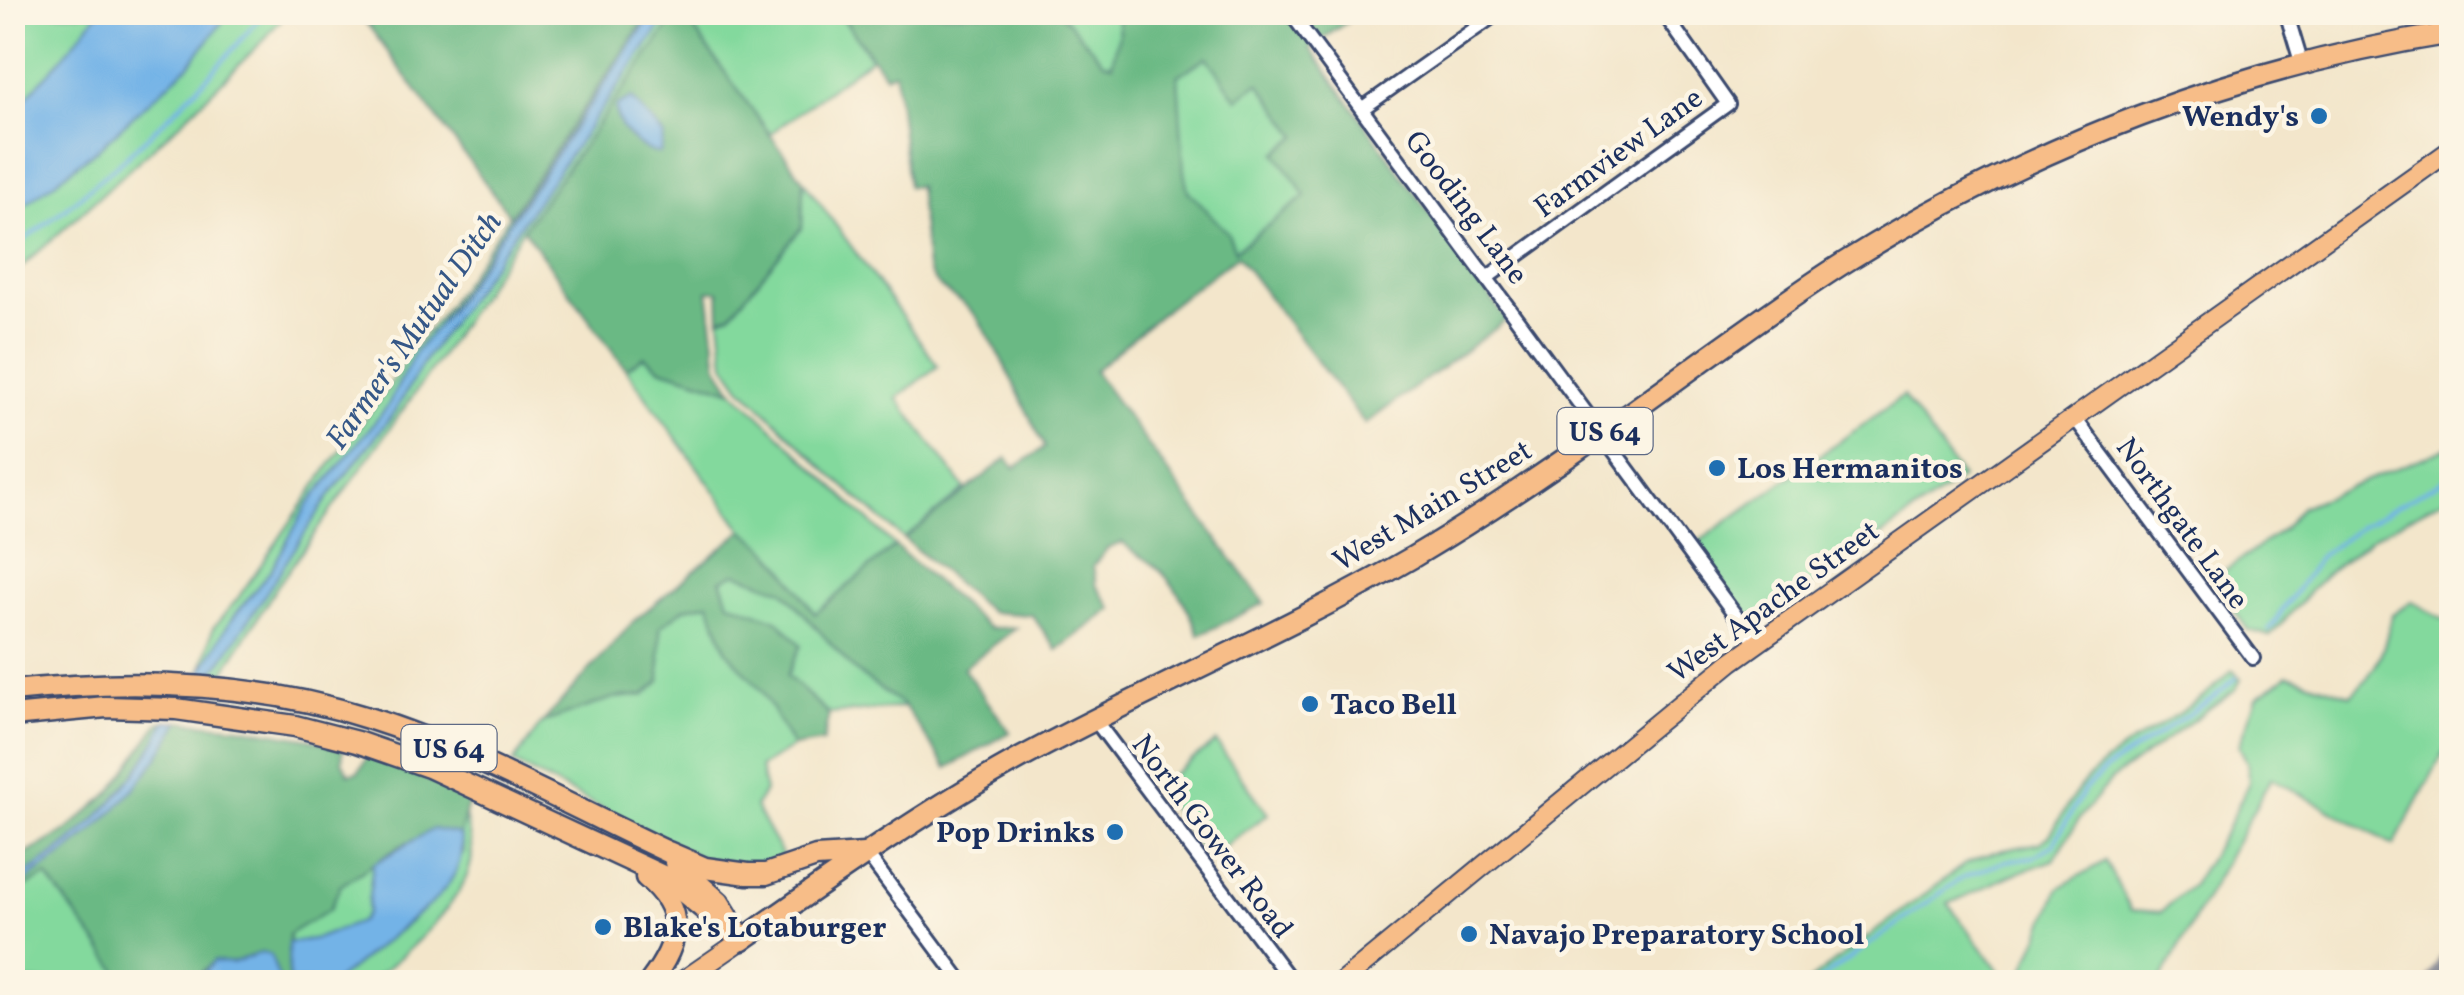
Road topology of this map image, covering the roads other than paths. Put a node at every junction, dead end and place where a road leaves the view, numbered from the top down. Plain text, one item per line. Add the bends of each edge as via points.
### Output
1 (1290, 12) edge
2 (1498, 12) edge
3 (1663, 12) edge
4 (2286, 12) edge
5 (2452, 32) edge
6 (2302, 65) junction
7 (1362, 108) junction
8 (2452, 149) edge
9 (1488, 276) junction
10 (2074, 417) junction
11 (1602, 432) junction
12 (1756, 643) junction
13 (2252, 658) dead end
14 (12, 691) edge
15 (12, 716) edge
16 (1095, 720) junction
17 (624, 832) junction
18 (608, 849) junction
19 (866, 853) junction
20 (742, 940) junction
21 (650, 982) edge
22 (681, 982) edge
23 (962, 982) edge
24 (1292, 982) edge
25 (1342, 982) edge

1 - 7 street, Gooding Lane
2 - 7 street
3 - 9 street, Farmview Lane via 1728,104
4 - 6 street
5 - 6 highway, West Main Street / US 64
6 - 11 highway, West Main Street / US 64 via 2146,114 1940,208 1814,282
7 - 9 street, Gooding Lane
8 - 10 main road, West Apache Street
9 - 11 street, Gooding Lane
10 - 12 main road, West Apache Street
10 - 13 street, Northgate Lane
11 - 12 street, Gooding Lane
11 - 16 highway, West Main Street / US 64 via 1395,567
12 - 25 main road, West Apache Street
14 - 17 highway, US 64 via 178,683 366,717 438,743
15 - 18 highway, US 64 via 150,708 294,726 428,767
16 - 19 highway, West Main Street / US 64
16 - 24 street, North Gower Road
17 - 19 highway, US 64 via 728,873 766,874 816,857
17 - 20 highway via 710,892
18 - 20 highway, US 64 via 665,877
18 - 21 highway via 662,891 674,915 671,948
19 - 20 highway, West Main Street / US 64
19 - 23 street
20 - 22 main road, West Main Street

